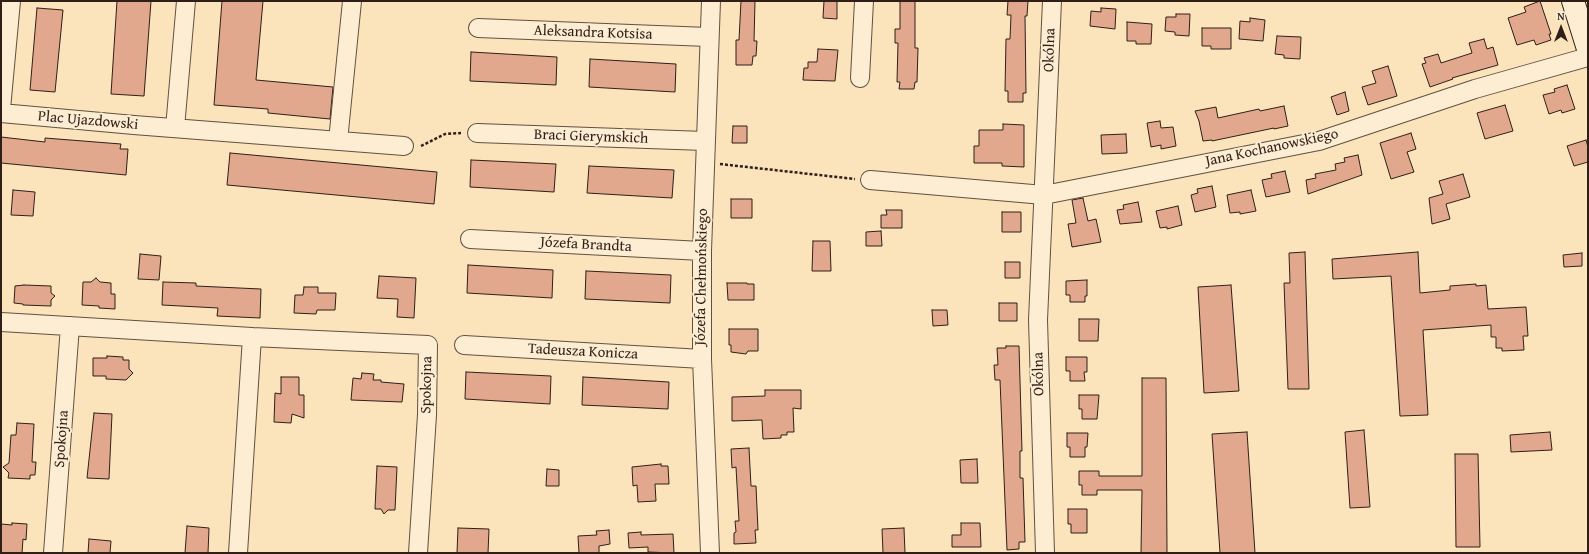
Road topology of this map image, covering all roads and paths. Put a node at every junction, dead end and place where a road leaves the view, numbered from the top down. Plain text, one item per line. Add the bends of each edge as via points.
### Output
1 (11, 1) edge
2 (186, 1) edge
3 (352, 1) edge
4 (711, 1) edge
5 (864, 1) edge
6 (1052, 1) edge
7 (1573, 1) edge
8 (478, 28) dead end
9 (708, 37) junction
10 (1588, 49) edge
11 (1588, 57) edge
12 (860, 78) dead end
13 (1, 109) edge
14 (1, 113) edge
15 (175, 128) junction
16 (477, 133) joint
17 (338, 141) junction
18 (705, 141) junction
19 (404, 146) joint
20 (704, 162) junction
21 (870, 180) joint
22 (1044, 195) junction
23 (470, 239) dead end
24 (702, 251) junction
25 (1, 322) edge
26 (70, 326) junction
27 (252, 337) junction
28 (464, 345) dead end
29 (702, 359) junction
30 (53, 553) edge
31 (238, 553) edge
32 (418, 553) edge
33 (710, 553) edge
34 (1045, 553) edge

1 - 13 street
2 - 15 street
3 - 17 street
4 - 9 street, Józefa Chełmońskiego
5 - 12 street
6 - 22 street, Okólna
7 - 10 main road
8 - 9 street, Aleksandra Kotsisa
9 - 18 street, Józefa Chełmońskiego
11 - 22 street, Jana Kochanowskiego via 1475,89 1319,141
14 - 15 street, Plac Ujazdowski
15 - 17 street, Plac Ujazdowski
16 - 18 street, Braci Gierymskich
16 - 19 path via 445,134 420,147
17 - 19 street, Plac Ujazdowski
18 - 20 street, Józefa Chełmońskiego
20 - 21 path
20 - 24 street, Józefa Chełmońskiego
21 - 22 street
22 - 34 street, Okólna via 1038,320
23 - 24 street, Józefa Brandta
24 - 29 street, Józefa Chełmońskiego
25 - 26 street, Spokojna
26 - 27 street, Spokojna
26 - 30 street, Spokojna
27 - 31 street
27 - 32 street, Spokojna via 428,345 427,414
28 - 29 street, Tadeusza Konicza
29 - 33 street, Józefa Chełmońskiego

